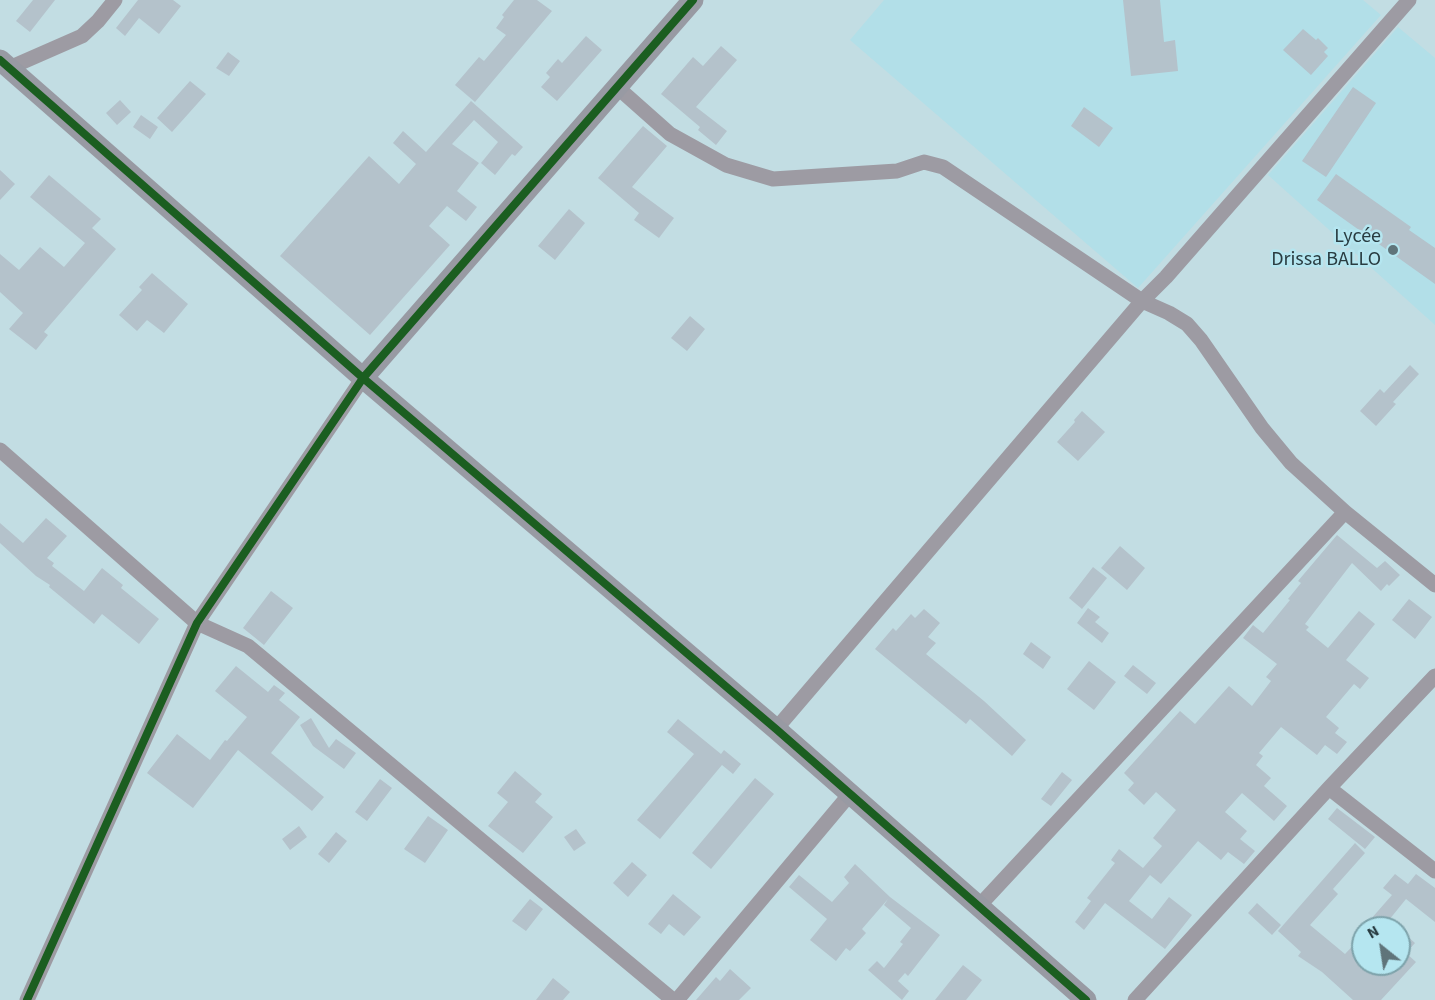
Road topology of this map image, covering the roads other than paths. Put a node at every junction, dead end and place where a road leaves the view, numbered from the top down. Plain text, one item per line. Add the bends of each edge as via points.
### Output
1 (115, 0) edge
2 (693, 0) edge
3 (1409, 0) edge
4 (4, 64) edge
5 (617, 87) junction
6 (1142, 301) junction
7 (363, 378) junction
8 (0, 450) edge
9 (1345, 512) junction
10 (1435, 585) edge
11 (197, 623) junction
12 (1435, 676) edge
13 (776, 729) junction
14 (1329, 788) junction
15 (850, 794) junction
16 (1435, 871) edge
17 (979, 906) junction
18 (27, 1000) edge
19 (675, 1000) edge
20 (1086, 1000) edge
21 (1135, 1000) edge

1 - 4 street via 82,36
2 - 5 street
3 - 6 street
4 - 7 street
5 - 6 street via 670,134 726,165 773,178 897,171 924,162 944,167
5 - 7 street
6 - 9 street via 1187,324 1291,463
6 - 13 street
7 - 11 street
7 - 13 street
8 - 11 street
9 - 10 street
9 - 17 street
11 - 18 street
11 - 19 street via 248,646
12 - 14 street
13 - 15 street
14 - 16 street
14 - 21 street
15 - 17 street
15 - 19 street
17 - 20 street

